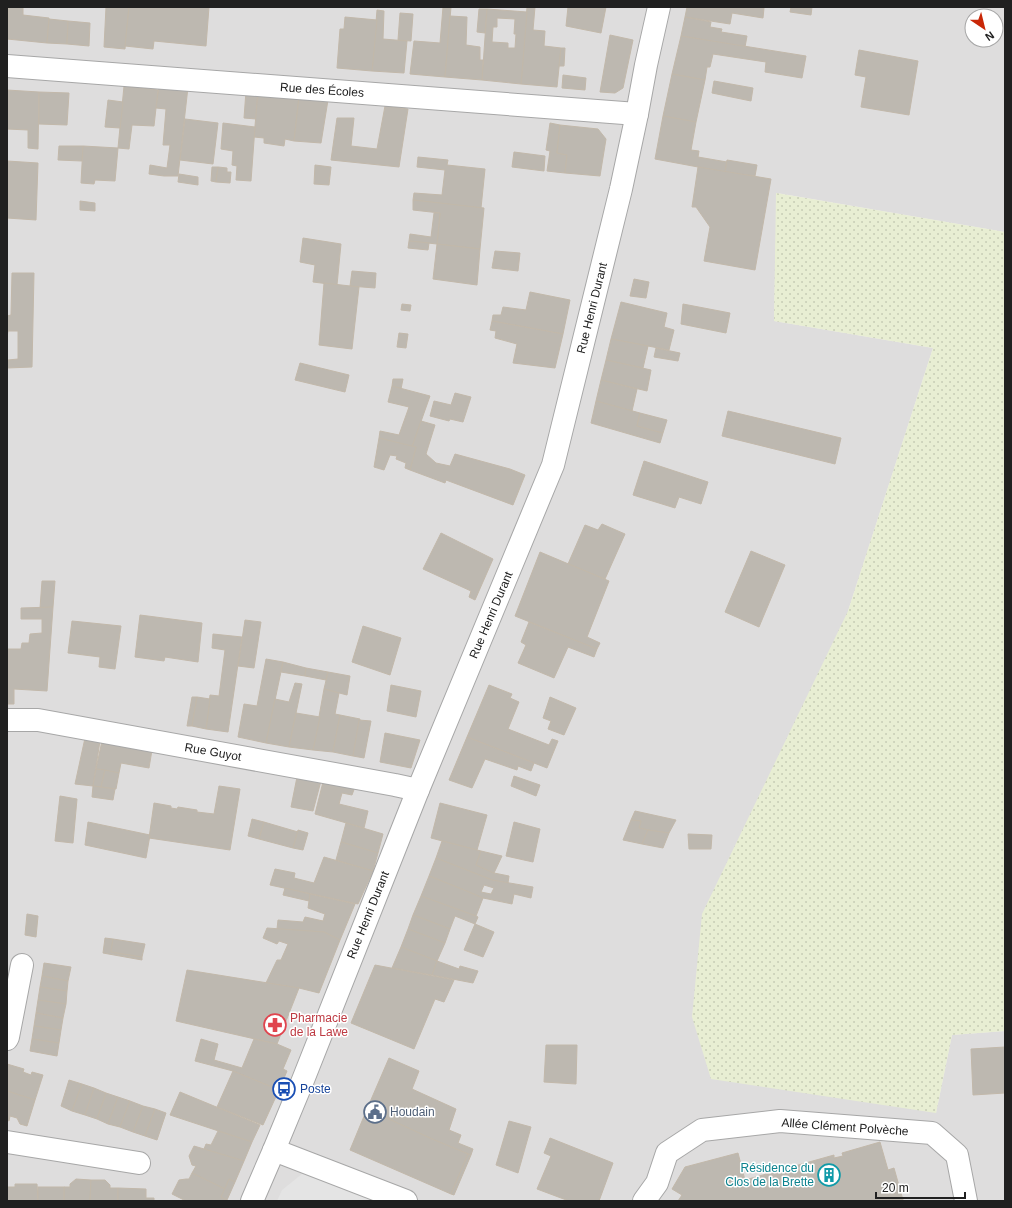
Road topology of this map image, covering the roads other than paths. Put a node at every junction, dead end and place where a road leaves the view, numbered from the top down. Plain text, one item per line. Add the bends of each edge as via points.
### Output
1 (659, 7) edge
2 (7, 66) edge
3 (637, 114) junction
4 (7, 720) edge
5 (418, 790) junction
6 (22, 965) dead end
7 (7, 1039) edge
8 (7, 1142) edge
9 (274, 1150) junction
10 (139, 1163) dead end
11 (252, 1201) edge
12 (406, 1201) edge
13 (644, 1201) edge
14 (966, 1201) edge

1 - 3 street, Rue Henri Durant
2 - 3 street, Rue des Écoles
3 - 5 street, Rue Henri Durant via 553,465
4 - 5 street, Rue Guyot via 38,720
5 - 9 street, Rue Henri Durant
6 - 7 street
8 - 10 street
9 - 11 street, Rue Henri Durant
9 - 12 street
13 - 14 street, Allée Clément Polvèche via 657,1183 667,1153 702,1130 780,1121 932,1133 957,1155

